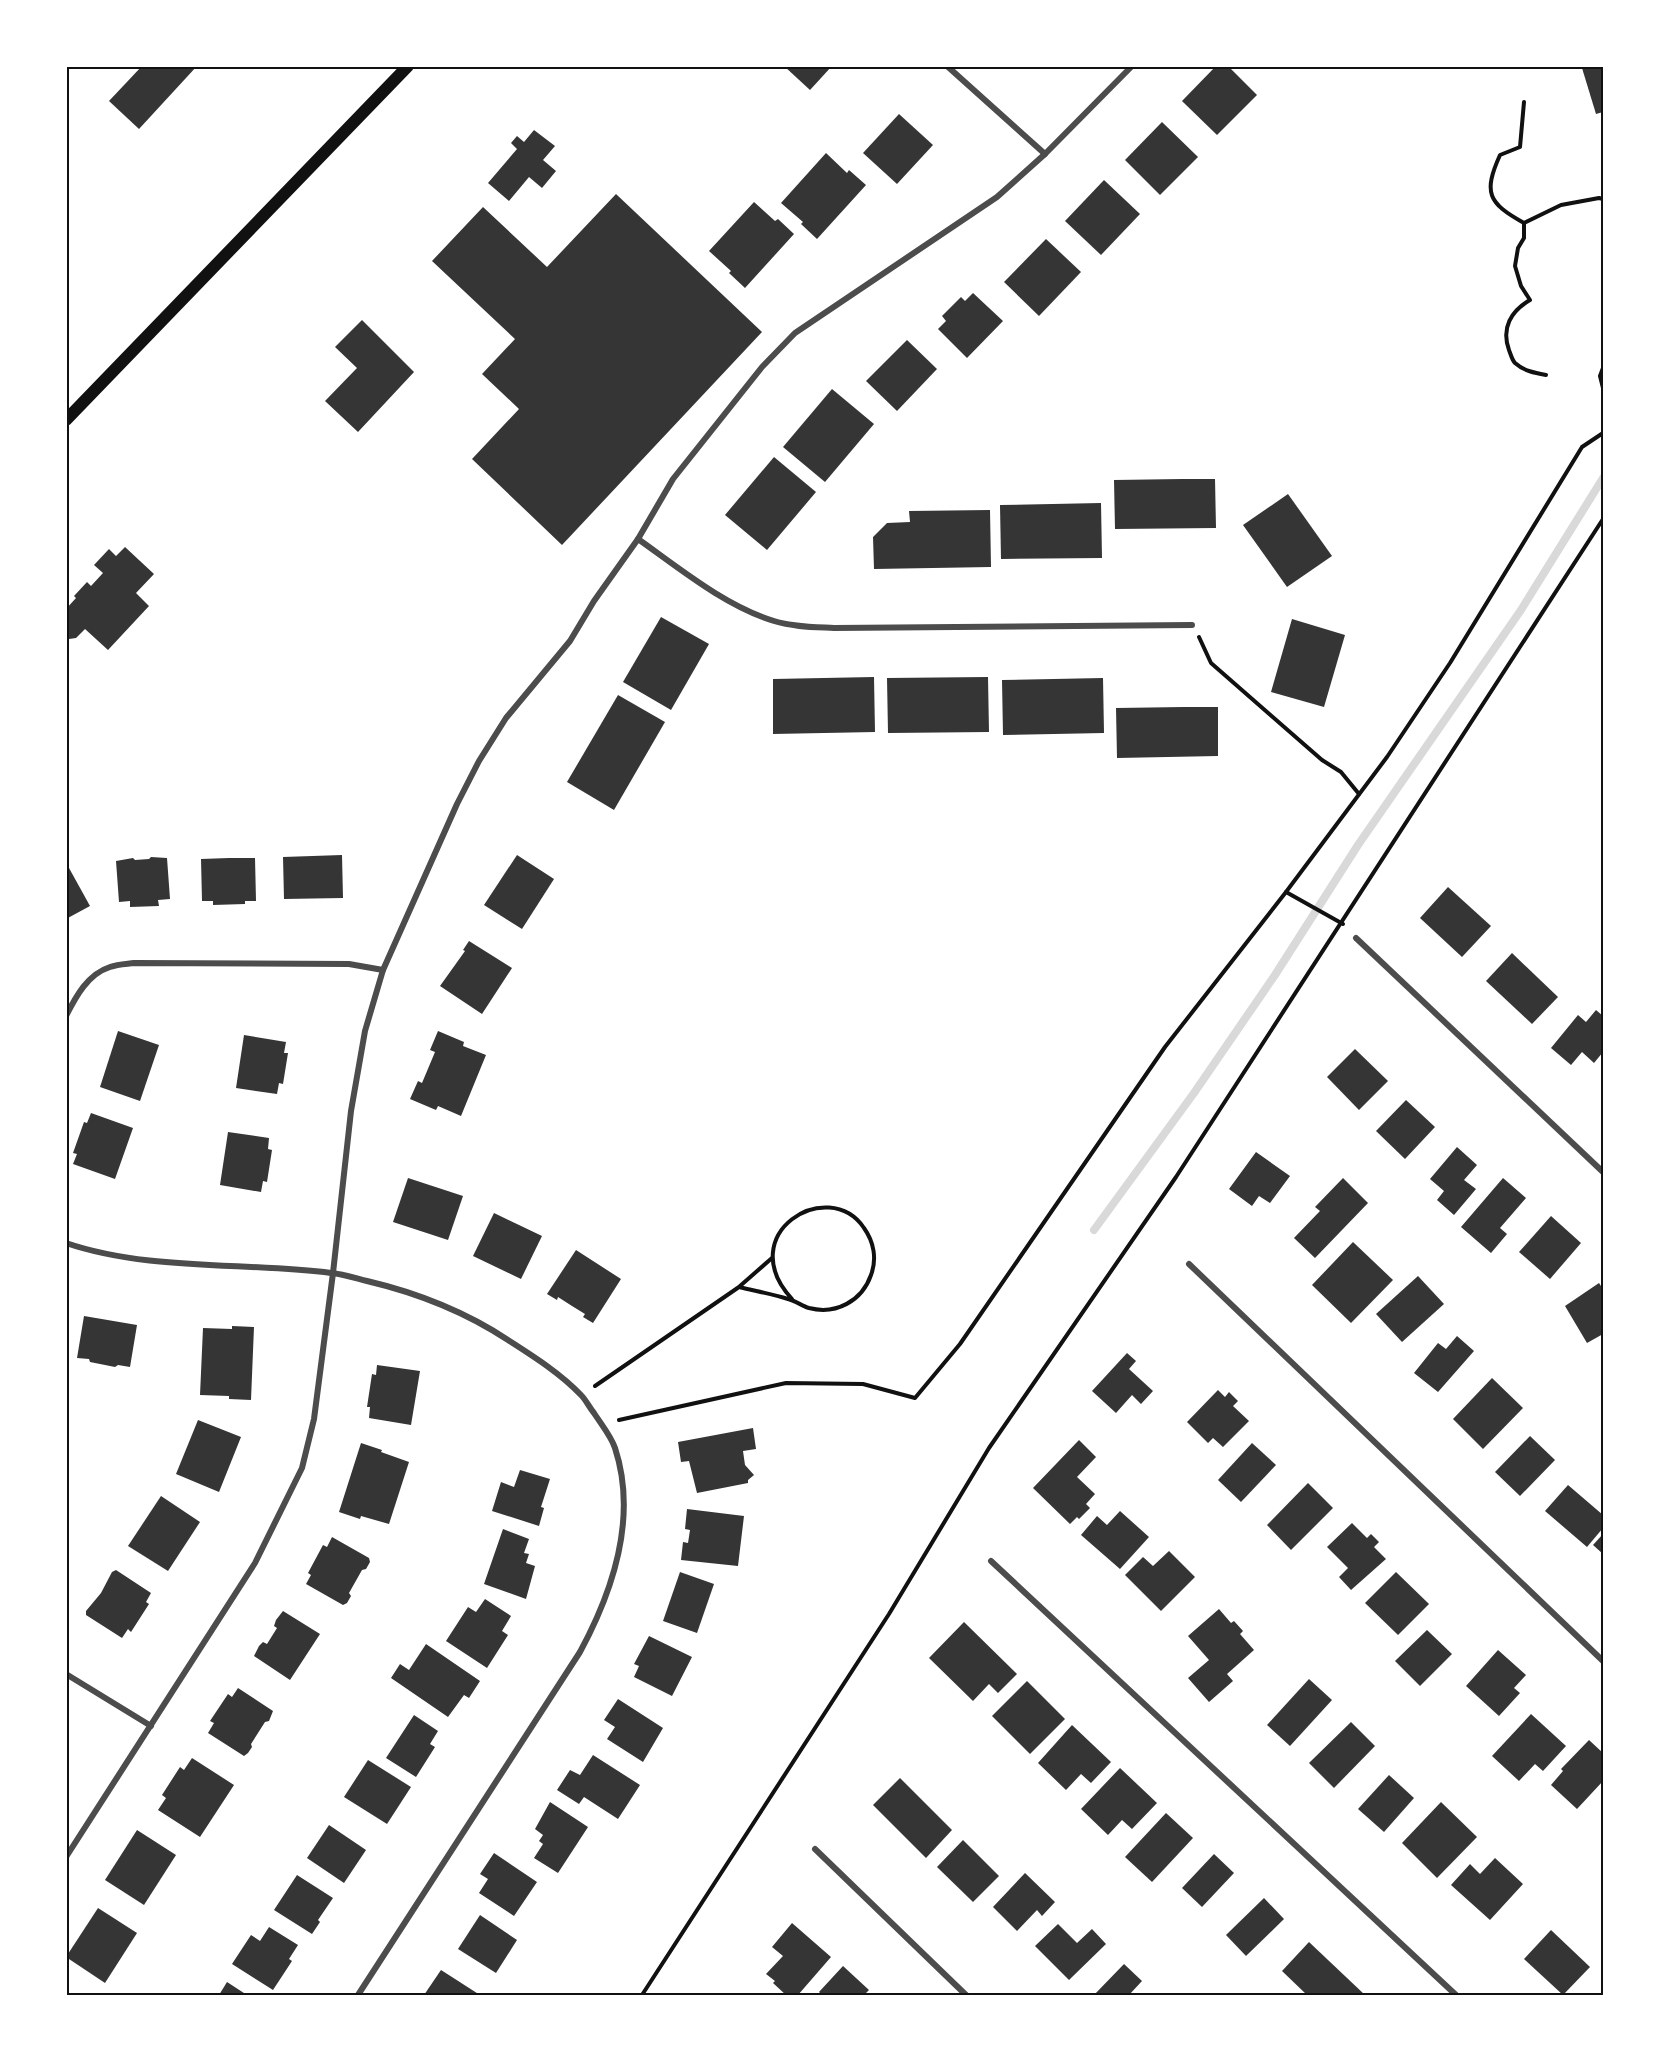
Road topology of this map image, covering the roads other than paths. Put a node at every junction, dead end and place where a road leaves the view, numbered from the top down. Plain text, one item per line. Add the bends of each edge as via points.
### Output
1 (408, 66) edge
2 (947, 66) edge
3 (1132, 66) edge
4 (1045, 154) junction
5 (66, 420) edge
6 (638, 539) junction
7 (1192, 625) road end
8 (1356, 938) dead end
9 (383, 970) junction
10 (66, 1016) edge
11 (1603, 1172) edge
12 (66, 1243) edge
13 (1190, 1264) dead end
14 (333, 1273) junction
15 (992, 1561) dead end
16 (1603, 1661) edge
17 (66, 1674) edge
18 (151, 1726) junction
19 (815, 1849) dead end
20 (66, 1857) edge
21 (358, 1995) edge
22 (966, 1995) edge
23 (1456, 1995) edge

1 - 5 main road
2 - 4 street
3 - 4 street
4 - 6 street via 997,196 795,333 762,367 673,480
6 - 7 street via 741,608 776,622 834,628
6 - 9 street via 570,641 506,717 479,761
8 - 11 street
9 - 10 street via 349,964 134,963 110,967 92,977 77,994
9 - 14 street via 365,1031 351,1111
12 - 14 street via 125,1258
13 - 16 street
14 - 18 street via 314,1419 302,1468 255,1563
14 - 21 street via 439,1302 484,1324 536,1358 581,1395 601,1424 615,1446 624,1486 620,1550 598,1619
15 - 23 street
17 - 18 street
18 - 20 street
19 - 22 street

